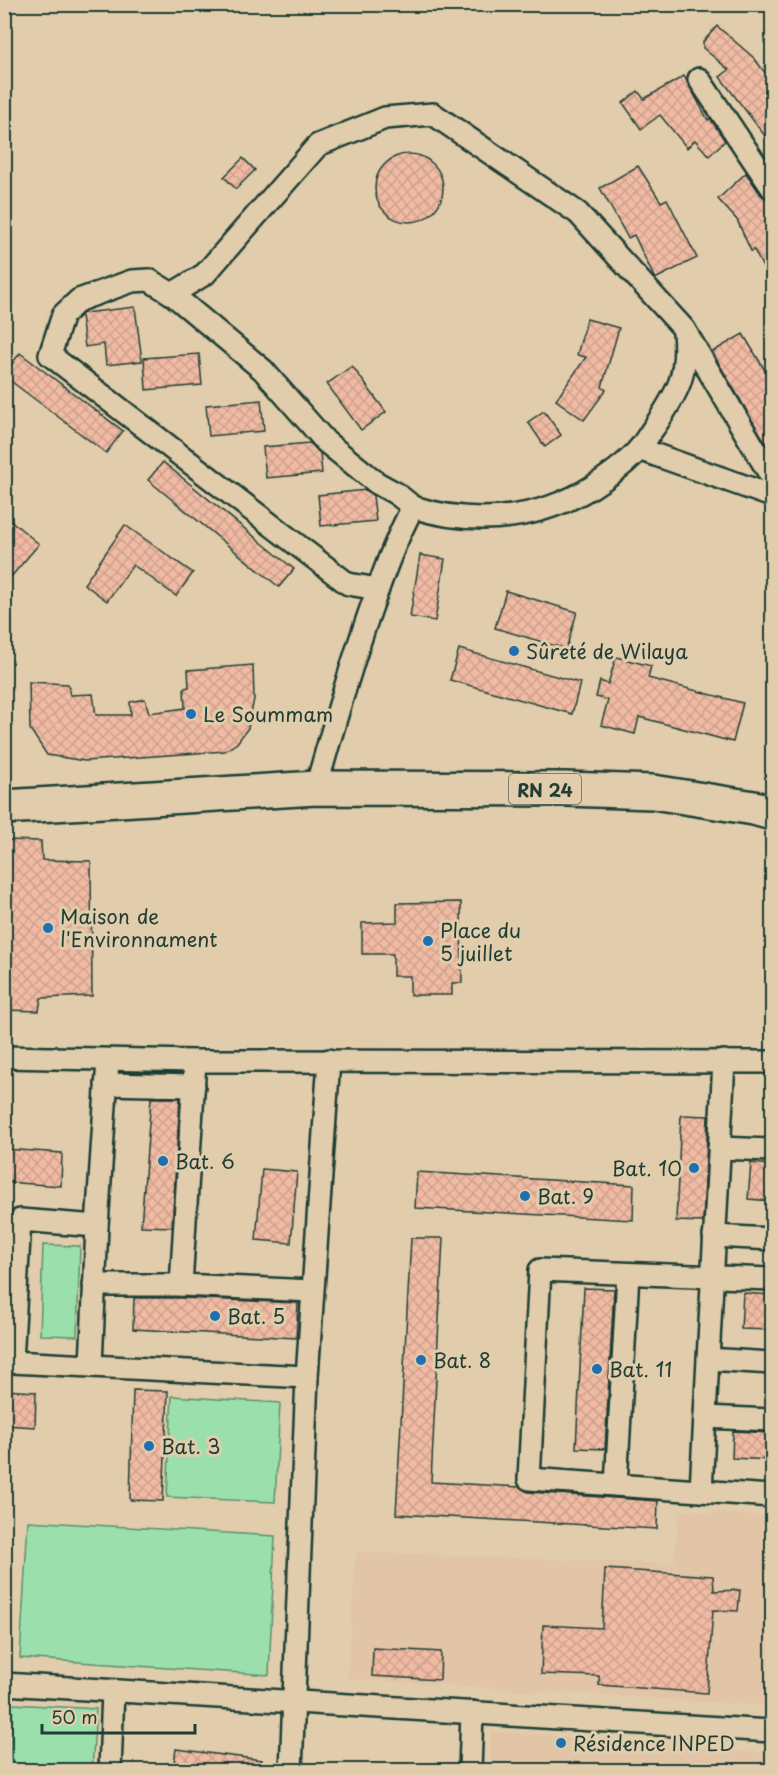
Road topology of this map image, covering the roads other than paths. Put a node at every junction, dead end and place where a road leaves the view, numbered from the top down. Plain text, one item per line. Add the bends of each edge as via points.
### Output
1 (699, 79) dead end
2 (772, 188) edge
3 (172, 294) junction
4 (684, 329) junction
5 (639, 448) junction
6 (772, 478) edge
7 (772, 496) edge
8 (413, 507) junction
9 (378, 589) junction
10 (316, 788) junction
11 (4, 807) edge
12 (772, 813) edge
13 (4, 1057) edge
14 (108, 1060) junction
15 (329, 1060) junction
16 (195, 1061) junction
17 (724, 1061) junction
18 (772, 1062) edge
19 (106, 1084) junction
20 (194, 1086) junction
21 (719, 1148) junction
22 (772, 1150) edge
23 (12, 1220) edge
24 (98, 1226) junction
25 (714, 1236) junction
26 (772, 1239) edge
27 (628, 1274) junction
28 (712, 1277) junction
29 (772, 1279) edge
30 (181, 1285) junction
31 (94, 1286) junction
32 (312, 1291) junction
33 (708, 1359) junction
34 (8, 1362) edge
35 (772, 1363) edge
36 (91, 1366) junction
37 (307, 1377) junction
38 (705, 1417) junction
39 (772, 1420) edge
40 (616, 1485) junction
41 (701, 1490) junction
42 (772, 1496) edge
43 (4, 1684) edge
44 (113, 1691) junction
45 (295, 1702) junction
46 (472, 1712) junction
47 (772, 1731) edge
48 (110, 1770) edge
49 (291, 1770) edge
50 (470, 1770) edge

1 - 2 street
3 - 4 street via 205,274 318,145 385,118 433,114 578,213
3 - 8 street via 263,370 326,442
3 - 9 street via 148,280 132,281 80,300 63,315 50,355 348,584
4 - 5 street via 682,379
4 - 6 street
5 - 7 street
5 - 8 street via 595,485 561,504 528,514 494,519 437,515
8 - 9 street
9 - 10 street via 345,683
10 - 11 main road, RN 24
10 - 12 main road, RN 24 via 653,792
13 - 14 street
14 - 16 street
14 - 19 street
15 - 16 street
15 - 17 street
15 - 32 street
16 - 20 street
17 - 18 street
17 - 21 street
19 - 20 street
19 - 24 street
20 - 30 street
21 - 22 street
21 - 25 street
23 - 24 street
23 - 34 street
24 - 31 street
25 - 26 street
25 - 28 street
27 - 28 street
27 - 40 street
27 - 40 street via 540,1270 529,1479
28 - 29 street
28 - 33 street
30 - 31 street
30 - 32 street
31 - 36 street
32 - 37 street
33 - 35 street
33 - 38 street
34 - 36 street
36 - 37 street
37 - 45 street
38 - 39 street
38 - 41 street
40 - 41 street
41 - 42 street
43 - 44 street
44 - 45 street
44 - 48 street
45 - 46 street
45 - 49 street
46 - 47 street
46 - 50 street

